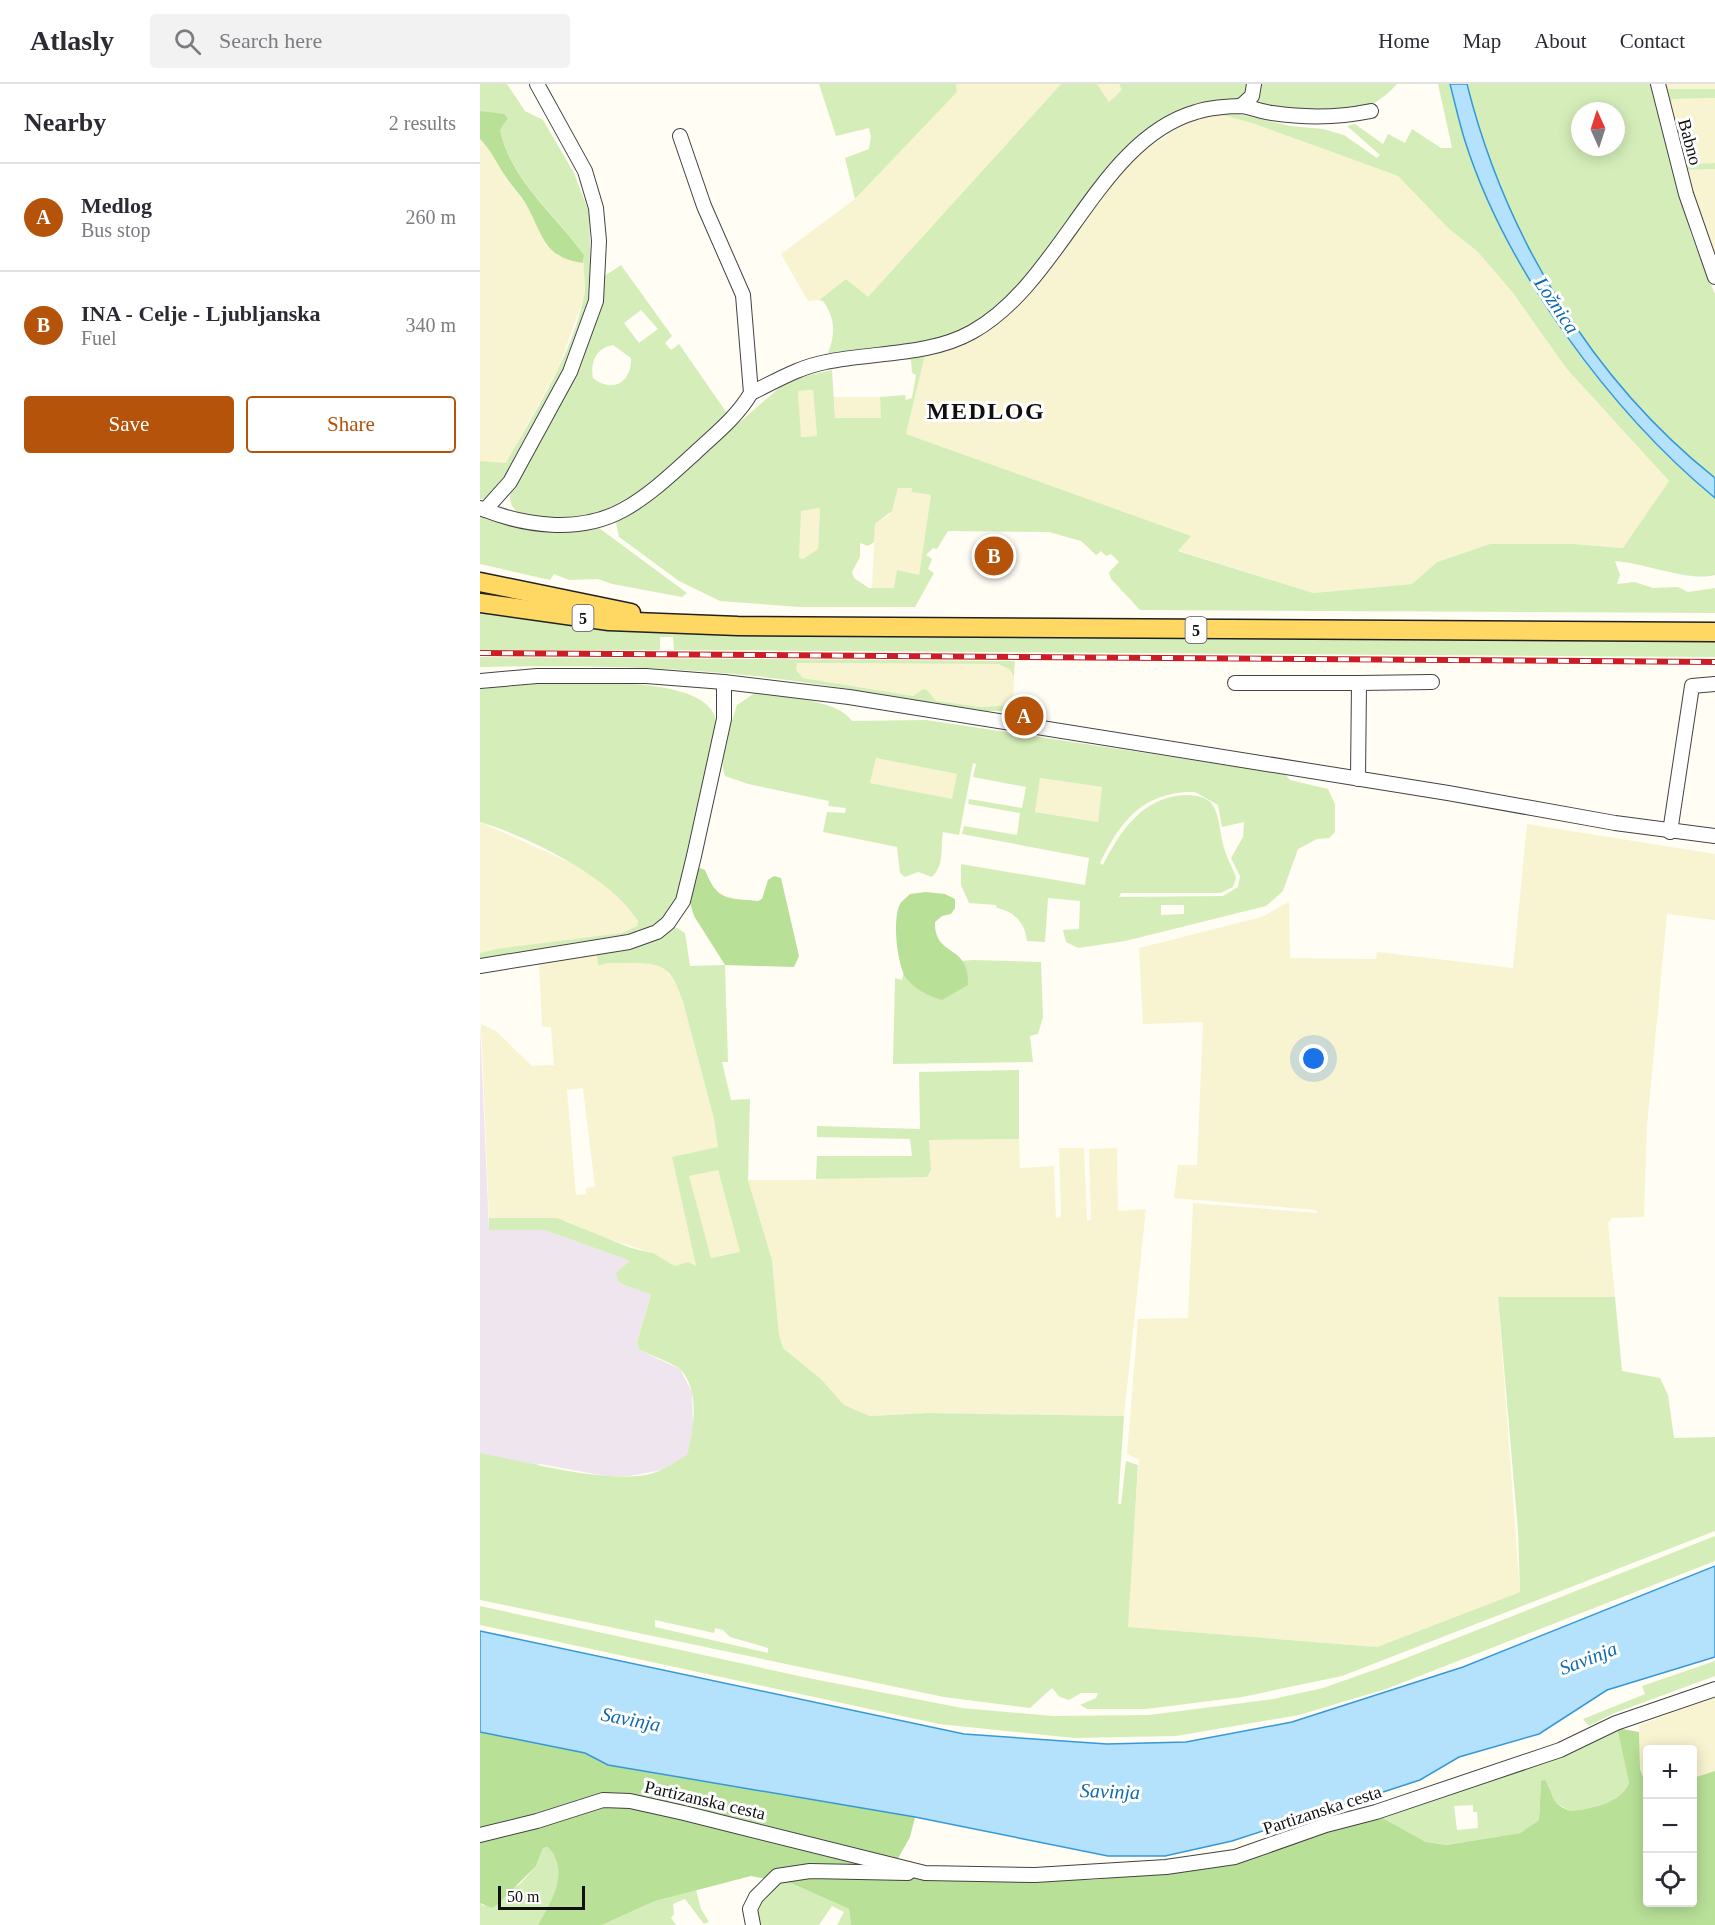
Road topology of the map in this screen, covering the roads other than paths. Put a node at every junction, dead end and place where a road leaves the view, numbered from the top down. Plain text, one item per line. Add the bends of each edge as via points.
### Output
1 (537, 84) edge
2 (1254, 84) edge
3 (1658, 84) edge
4 (1241, 106) junction
5 (1371, 111) dead end
6 (680, 136) dead end
7 (1715, 277) edge
8 (752, 393) junction
9 (482, 509) edge
10 (480, 582) edge
11 (480, 603) edge
12 (676, 624) junction
13 (1715, 632) edge
14 (480, 681) edge
15 (724, 682) junction
16 (1432, 682) dead end
17 (1235, 683) dead end
18 (1359, 683) junction
19 (1715, 684) edge
20 (1358, 779) junction
21 (1670, 831) junction
22 (1715, 836) edge
23 (480, 966) edge
24 (1715, 1689) edge
25 (480, 1835) edge
26 (922, 1872) junction
27 (753, 1925) edge

1 - 9 street via 585,171 596,208 596,301 570,372 510,483
2 - 4 street via 1252,96
3 - 7 street, Babno via 1686,194
4 - 5 street via 1325,118
4 - 8 street via 1197,111 1152,134 1124,159 1055,252 1022,289 974,331 949,343 825,362 792,372
6 - 8 street via 704,206 743,295
8 - 9 street via 724,427 665,480 622,511 581,524 552,525
10 - 12 main road, 5
11 - 12 main road, 5 via 590,619
12 - 13 main road, 5
14 - 15 street via 572,675
15 - 20 street via 981,717
15 - 23 street via 724,719 694,855 683,901 668,923 657,932 629,942
16 - 18 street
17 - 18 street
18 - 20 street
19 - 21 street via 1692,686
20 - 21 street
21 - 22 street
24 - 26 street, Partizanska cesta via 1616,1723 1560,1750 1495,1773 1235,1857 1166,1867 1035,1875
25 - 26 street, Partizanska cesta via 603,1800 630,1801
26 - 27 street, Partizanska cesta via 810,1872 777,1876 750,1909

